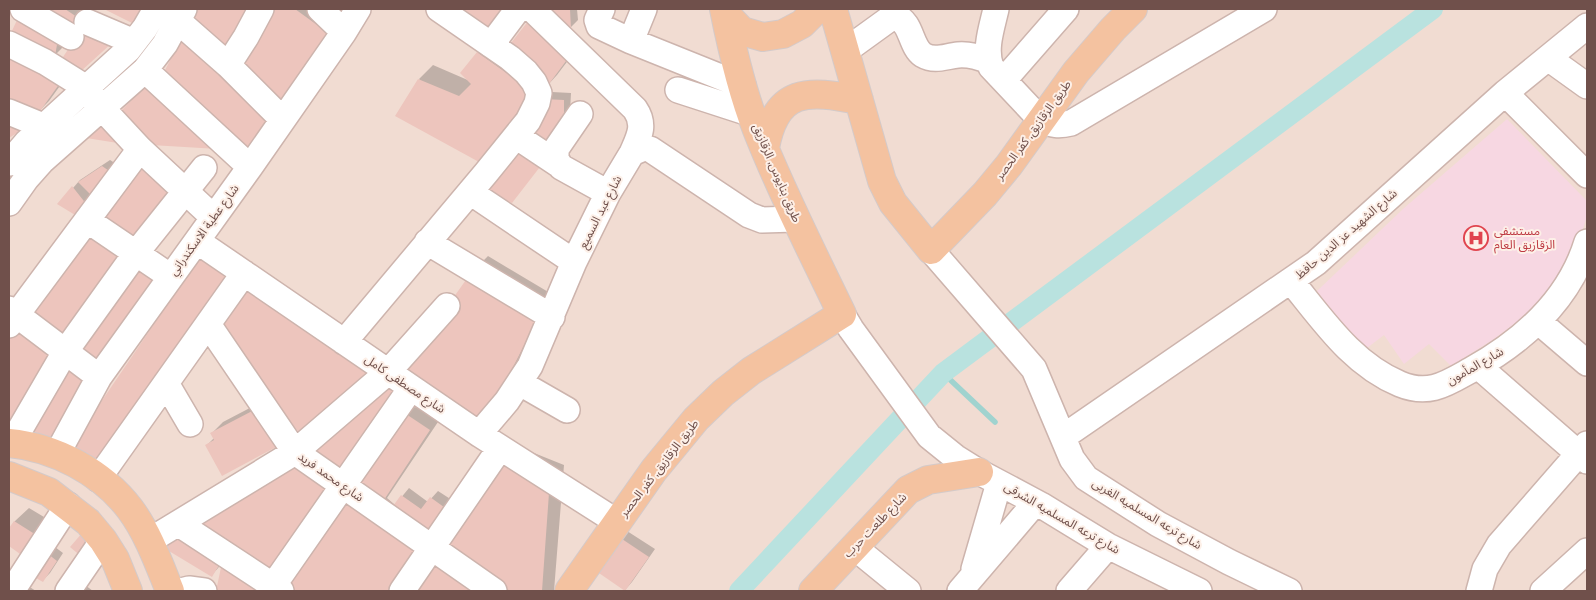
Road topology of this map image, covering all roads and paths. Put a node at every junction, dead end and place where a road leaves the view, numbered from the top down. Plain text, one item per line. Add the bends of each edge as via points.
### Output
1 (14, 9) edge
2 (23, 9) edge
3 (261, 9) edge
4 (320, 9) edge
5 (358, 9) edge
6 (439, 9) edge
7 (518, 9) edge
8 (532, 9) edge
9 (602, 9) edge
10 (644, 9) edge
11 (816, 9) edge
12 (834, 9) edge
13 (996, 9) edge
14 (1066, 9) edge
15 (1133, 9) edge
16 (1264, 9) edge
17 (725, 11) edge
18 (169, 12) edge
19 (9, 23) edge
20 (1587, 26) edge
21 (344, 32) junction
22 (631, 41) junction
23 (134, 42) junction
24 (9, 44) edge
25 (491, 45) junction
26 (845, 50) junction
27 (1548, 58) junction
28 (228, 65) junction
29 (145, 70) junction
30 (997, 70) junction
31 (743, 86) junction
32 (1587, 86) edge
33 (86, 87) junction
34 (678, 90) dead end
35 (1505, 93) junction
36 (859, 100) junction
37 (101, 107) junction
38 (9, 112) edge
39 (580, 114) dead end
40 (752, 114) junction
41 (282, 119) junction
42 (1041, 120) junction
43 (43, 126) junction
44 (516, 136) junction
45 (765, 148) junction
46 (140, 149) junction
47 (632, 153) junction
48 (9, 163) edge
49 (558, 164) junction
50 (250, 167) junction
51 (204, 168) dead end
52 (1587, 175) edge
53 (186, 192) junction
54 (470, 192) junction
55 (608, 194) junction
56 (9, 203) edge
57 (213, 218) junction
58 (796, 219) junction
59 (87, 220) junction
60 (197, 240) junction
61 (427, 242) junction
62 (1587, 242) edge
63 (136, 254) junction
64 (937, 256) junction
65 (574, 262) junction
66 (244, 273) junction
67 (1582, 273) edge
68 (170, 277) junction
69 (1291, 281) junction
70 (447, 306) dead end
71 (11, 316) edge
72 (552, 316) junction
73 (847, 321) junction
74 (1539, 322) junction
75 (208, 324) junction
76 (344, 342) junction
77 (65, 352) junction
78 (1587, 363) edge
79 (1478, 366) junction
80 (388, 372) junction
81 (99, 377) junction
82 (166, 383) junction
83 (520, 383) junction
84 (411, 388) junction
85 (567, 410) dead end
86 (190, 424) dead end
87 (480, 434) junction
88 (1062, 437) junction
89 (10, 443) edge
90 (500, 448) junction
91 (295, 452) junction
92 (1585, 453) edge
93 (57, 454) junction
94 (989, 477) junction
95 (98, 479) junction
96 (11, 482) edge
97 (343, 486) junction
98 (1035, 502) junction
99 (68, 505) junction
100 (617, 522) junction
101 (179, 524) junction
102 (103, 540) junction
103 (149, 541) junction
104 (1108, 546) junction
105 (431, 547) junction
106 (854, 547) junction
107 (1587, 551) edge
108 (965, 585) edge
109 (9, 588) edge
110 (277, 589) edge
111 (13, 591) edge
112 (68, 591) edge
113 (128, 591) edge
114 (170, 591) edge
115 (181, 591) edge
116 (204, 591) edge
117 (402, 591) edge
118 (494, 591) edge
119 (568, 591) edge
120 (812, 591) edge
121 (908, 591) edge
122 (1069, 591) edge
123 (1200, 591) edge
124 (1289, 591) edge
125 (1479, 591) edge
126 (1543, 591) edge

1 - 19 street
2 - 23 street via 79,29
3 - 28 street
4 - 21 street
5 - 21 street, شارع عطية الاسكندراني
6 - 25 street
7 - 25 street
8 - 47 street, شارع عبد السميع via 635,109 642,129
9 - 22 street via 597,20 599,26
10 - 22 street
11 - 17 main road via 802,24 783,34 763,37 742,30
12 - 26 main road
13 - 30 street via 988,48
14 - 30 street
15 - 42 main road, طريق الزقازيق, كفر الحصر via 1076,72
16 - 42 street via 1071,123 1061,126
17 - 31 main road, طريق بنايوس, الزقازيق
18 - 23 street via 145,28
18 - 28 street
18 - 29 street via 165,44
20 - 27 street, شارع الشهيد عز الدين حافظ
21 - 41 street, شارع عطية الاسكندراني
22 - 31 street
23 - 33 street
24 - 33 street
25 - 44 street via 526,72 539,93 528,121
26 - 30 street via 896,17 904,21 922,54 937,59 956,55 979,57
26 - 36 main road
27 - 32 street
27 - 35 street, شارع الشهيد عز الدين حافظ
28 - 41 street
29 - 37 street
29 - 50 street
30 - 42 street
31 - 40 main road, طريق بنايوس, الزقازيق
33 - 37 street
33 - 43 street
34 - 40 street
35 - 52 street
35 - 69 street, شارع الشهيد عز الدين حافظ via 1340,242
36 - 45 main road via 818,93 802,95 786,104 773,119
36 - 64 main road via 882,181 893,203
37 - 46 street
37 - 56 street via 42,161
38 - 43 street
39 - 49 street via 556,149
40 - 45 main road, طريق بنايوس, الزقازيق
41 - 50 street, شارع عطية الاسكندراني
42 - 64 main road, طريق الزقازيق, كفر الحصر
43 - 48 street
44 - 49 street
44 - 54 street
45 - 58 main road, طريق بنايوس, الزقازيق
46 - 53 street
46 - 59 street
47 - 55 street, شارع عبد السميع
47 - 58 street via 650,149 749,215 762,220
49 - 55 street
50 - 57 street, شارع عطية الاسكندراني
51 - 53 street
53 - 57 street
53 - 63 street
54 - 61 street
54 - 65 street
55 - 65 street, شارع عبد السميع
57 - 60 street, شارع عطية الاسكندراني
58 - 73 main road, طريق بنايوس, الزقازيق
59 - 63 street
59 - 71 street
60 - 66 street, شارع مصطفى كامل
60 - 68 street, شارع عطية الاسكندراني
61 - 72 street
61 - 76 street
62 - 67 street, شارع المأمون
63 - 68 street
63 - 77 street
64 - 88 street, شارع ترعه المسلميه الغربى via 1034,369
65 - 72 street, شارع عبد السميع
66 - 75 street
66 - 76 street, شارع مصطفى كامل
67 - 74 street, شارع المأمون
68 - 81 street, شارع عطية الاسكندراني
69 - 79 street, شارع المأمون via 1354,356 1400,384 1419,389 1435,388
69 - 88 street, شارع الشهيد عز الدين حافظ
70 - 80 street
71 - 77 street
72 - 83 street, شارع عبد السميع
73 - 94 street, شارع ترعه المسلميه الشرقى via 930,436 955,457
73 - 100 main road, طريق الزقازيق, كفر الحصر via 751,371 723,393 672,446
74 - 78 street
74 - 79 street, شارع المأمون via 1520,339
75 - 82 street
75 - 91 street, شارع محمد فريد
76 - 80 street, شارع مصطفى كامل
77 - 81 street
77 - 89 street
79 - 92 street
80 - 84 street, شارع مصطفى كامل
80 - 91 street
81 - 93 street, شارع عطية الاسكندراني
82 - 86 street
82 - 95 street
83 - 85 street
83 - 87 street, شارع عبد السميع
84 - 87 street, شارع مصطفى كامل
84 - 97 street
87 - 90 street, شارع مصطفى كامل
88 - 124 street, شارع ترعه المسلميه الغربى via 1086,478 1099,487 1158,524
89 - 93 main road
90 - 100 street, شارع مصطفى كامل
90 - 105 street
91 - 97 street, شارع محمد فريد
91 - 101 street
92 - 125 street via 1499,545 1485,569
93 - 95 main road
94 - 98 street, شارع ترعه المسلميه الشرقى
94 - 106 main road, شارع طلعت حرب via 938,478 918,484 900,497
94 - 108 street
95 - 103 main road via 130,509
96 - 99 main road via 49,492
97 - 105 street, شارع محمد فريد
97 - 110 street
98 - 104 street, شارع ترعه المسلميه الشرقى
98 - 108 street
99 - 102 main road
99 - 111 street
100 - 119 main road, طريق الزقازيق, كفر الحصر
101 - 103 street
101 - 110 street
102 - 112 street
102 - 113 main road via 116,559
103 - 114 main road
104 - 122 street
104 - 123 street, شارع ترعه المسلميه الشرقى
105 - 117 street
105 - 118 street, شارع محمد فريد
106 - 120 main road, شارع طلعت حرب
106 - 121 street
107 - 126 street
109 - 111 street
115 - 116 street

